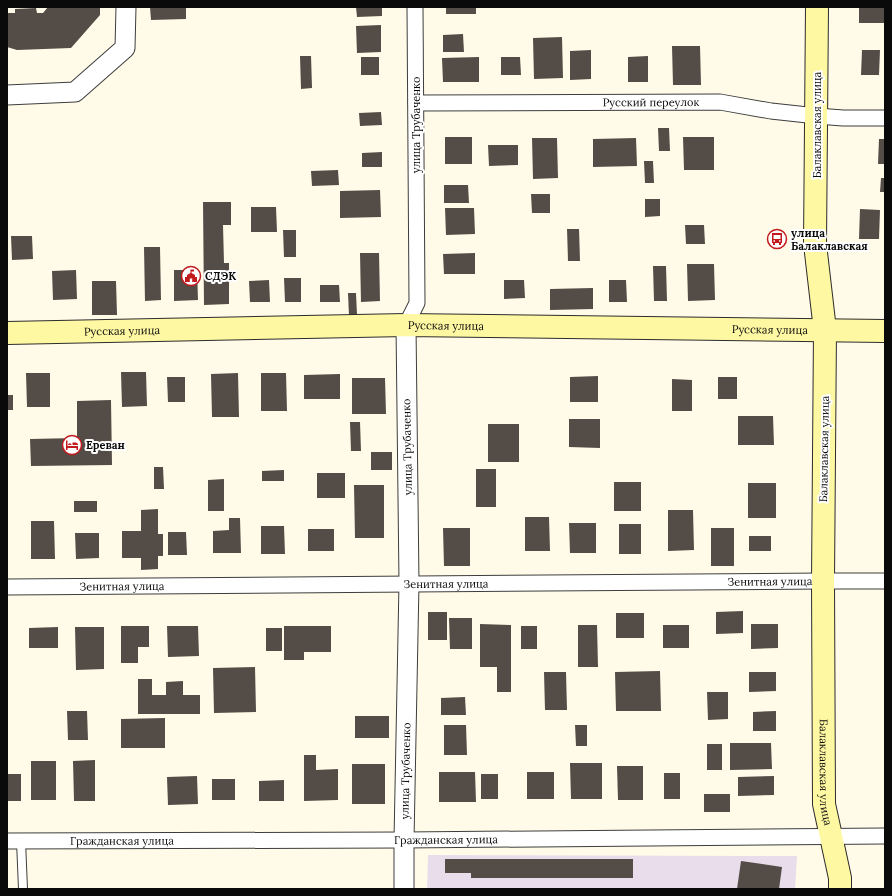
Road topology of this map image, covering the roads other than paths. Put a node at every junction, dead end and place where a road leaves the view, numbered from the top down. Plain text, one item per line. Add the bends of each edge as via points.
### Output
1 (126, 7) edge
2 (415, 7) edge
3 (817, 7) edge
4 (7, 95) edge
5 (416, 103) junction
6 (817, 116) junction
7 (885, 118) edge
8 (406, 325) junction
9 (825, 330) junction
10 (885, 331) edge
11 (7, 333) edge
12 (823, 581) junction
13 (885, 581) edge
14 (409, 583) junction
15 (7, 587) edge
16 (832, 836) junction
17 (885, 836) edge
18 (404, 840) junction
19 (14, 841) edge
20 (23, 889) edge
21 (404, 889) edge
22 (840, 889) edge

1 - 4 street via 125,48 75,92
2 - 5 street, улица Трубаченко
3 - 6 main road, Балаклавская улица
5 - 6 street, Русский переулок via 720,102
5 - 8 street, улица Трубаченко via 417,303
6 - 7 street, Русский переулок
6 - 9 main road, Балаклавская улица via 815,244
8 - 9 main road, Русская улица
8 - 11 main road, Русская улица
8 - 14 street, улица Трубаченко
9 - 10 main road, Русская улица
9 - 12 main road, Балаклавская улица
12 - 13 street, Зенитная улица
12 - 14 street, Зенитная улица
12 - 16 main road, Балаклавская улица via 824,804
14 - 15 street, Зенитная улица
14 - 18 street, улица Трубаченко
16 - 17 street, Гражданская улица
16 - 18 street, Гражданская улица
16 - 22 main road, Балаклавская улица
18 - 19 street, Гражданская улица
18 - 21 street, улица Трубаченко
19 - 20 lane

